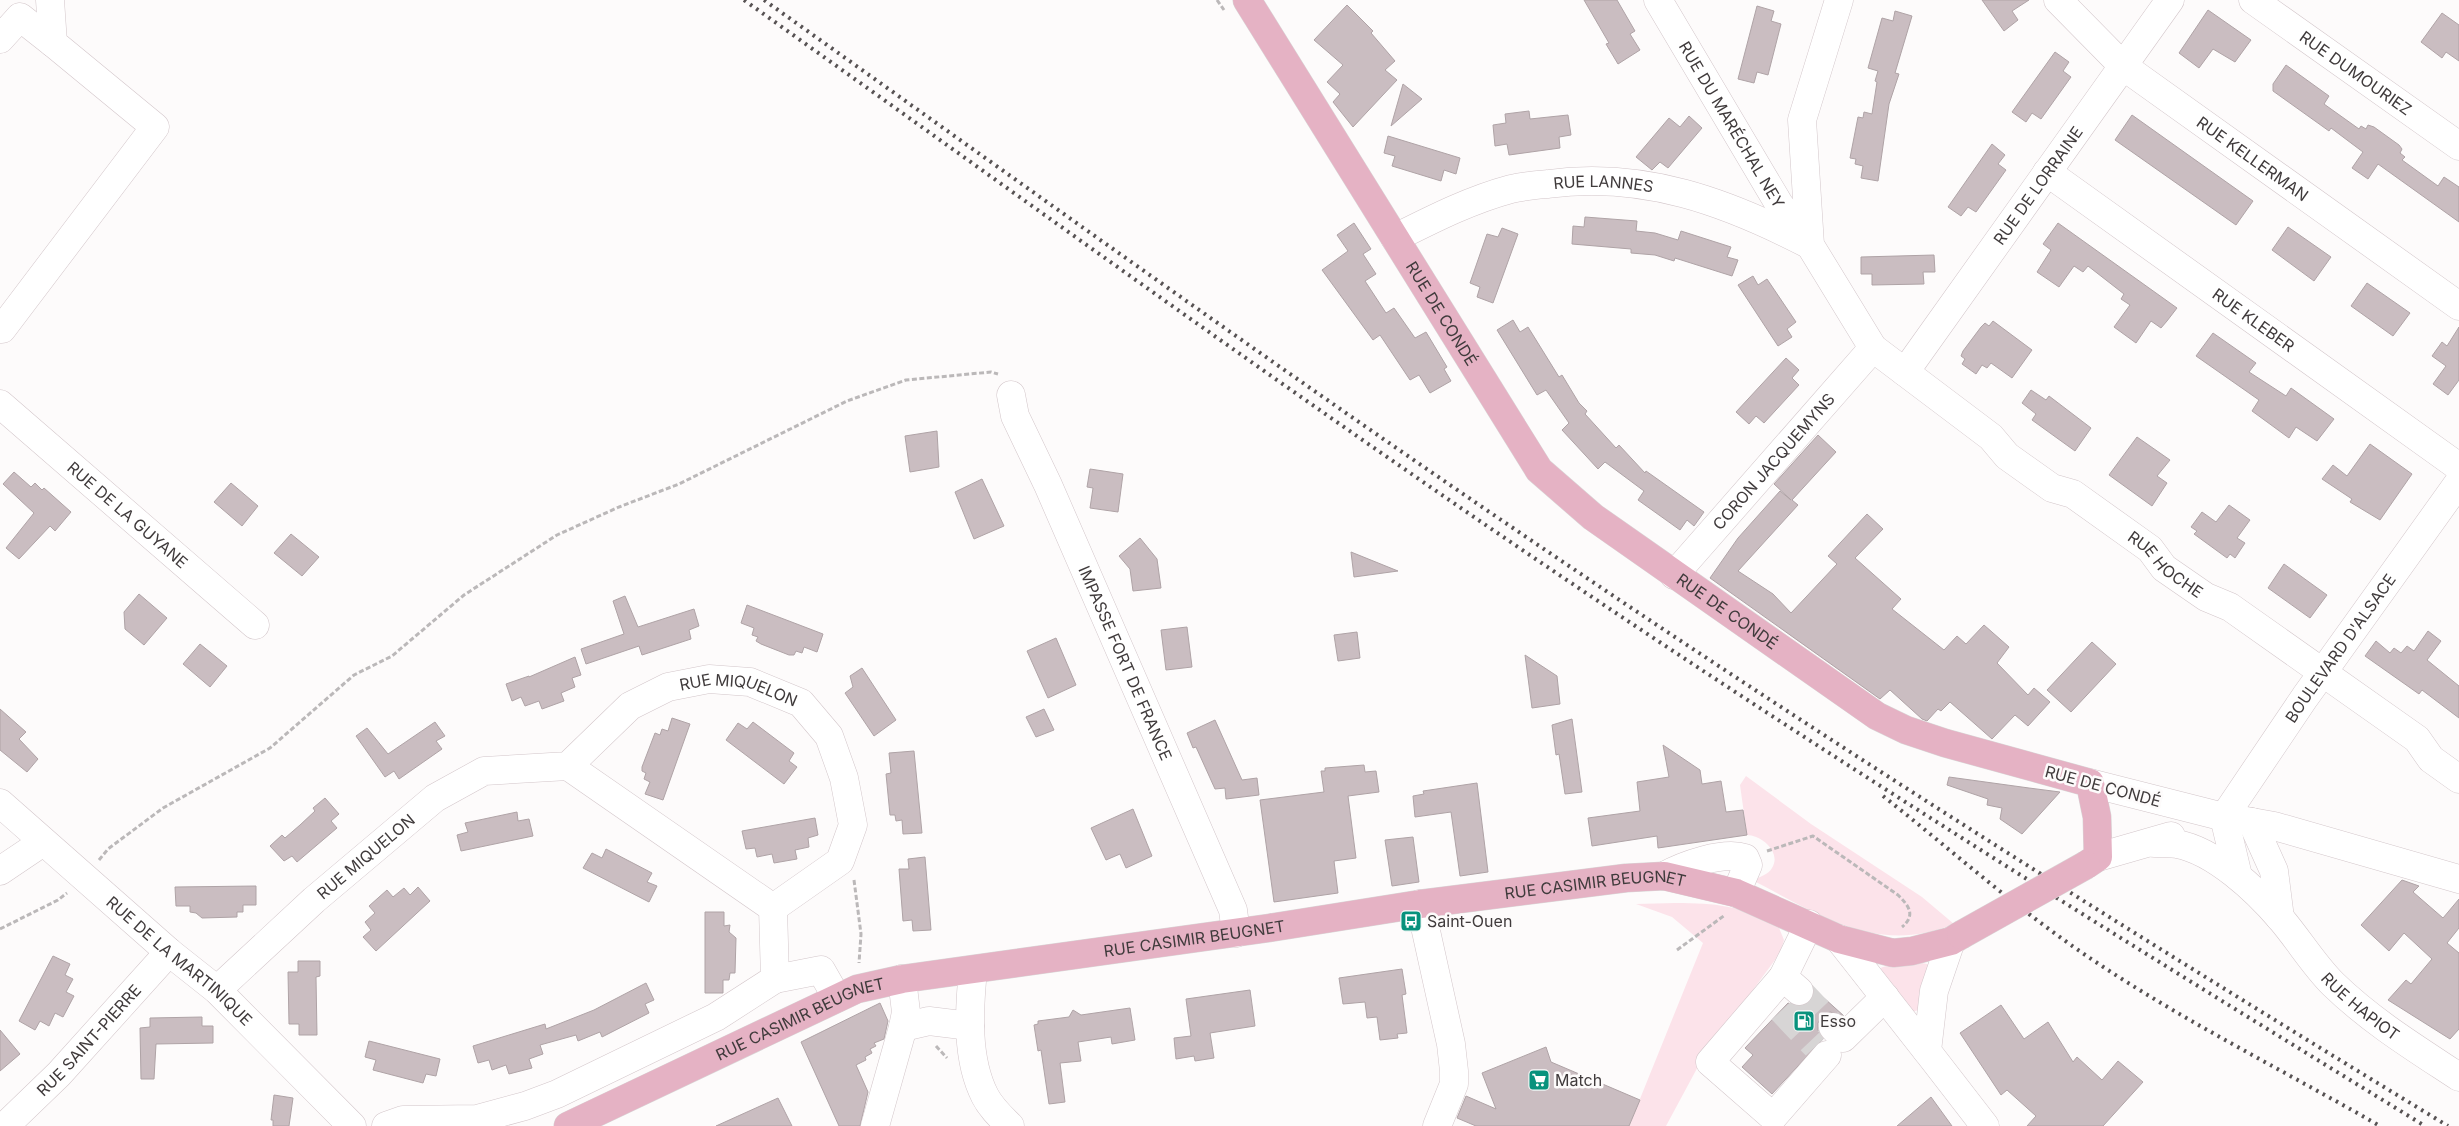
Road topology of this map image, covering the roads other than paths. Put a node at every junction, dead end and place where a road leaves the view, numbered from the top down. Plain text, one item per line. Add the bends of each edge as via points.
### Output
1 (50, 0) edge
2 (1247, 0) edge
3 (1658, 0) edge
4 (1839, 0) edge
5 (2058, 0) edge
6 (2170, 0) edge
7 (2253, 0) edge
8 (0, 39) edge
9 (53, 43) junction
10 (2123, 66) junction
11 (2459, 146) edge
12 (2048, 172) junction
13 (1395, 238) junction
14 (1810, 245) junction
15 (2459, 306) edge
16 (2, 329) dead end
17 (1873, 348) junction
18 (1905, 372) junction
19 (1011, 395) road end
20 (0, 404) edge
21 (2459, 467) edge
22 (2459, 482) edge
23 (1674, 575) junction
24 (255, 625) dead end
25 (2323, 673) junction
26 (568, 766) junction
27 (2459, 779) edge
28 (2090, 783) junction
29 (0, 803) edge
30 (2224, 817) junction
31 (2252, 822) junction
32 (43, 842) junction
33 (2154, 842) junction
34 (2092, 861) junction
35 (0, 871) edge
36 (1664, 876) junction
37 (2238, 876) junction
38 (2459, 879) edge
39 (1743, 895) junction
40 (1420, 904) junction
41 (774, 908) junction
42 (2280, 918) junction
43 (1809, 924) junction
44 (1236, 933) junction
45 (1956, 938) junction
46 (1839, 939) junction
47 (169, 952) junction
48 (973, 970) junction
49 (775, 979) junction
50 (902, 979) junction
51 (216, 990) junction
52 (847, 994) junction
53 (1885, 997) junction
54 (970, 1026) junction
55 (904, 1027) junction
56 (1927, 1051) junction
57 (2459, 1076) edge
58 (5, 1126) edge
59 (352, 1126) edge
60 (386, 1126) edge
61 (568, 1126) edge
62 (875, 1126) edge
63 (1010, 1126) edge
64 (1437, 1126) edge
65 (1985, 1126) edge

1 - 9 street
2 - 13 main road, RUE DE CONDÉ
3 - 14 street, RUE DU MARÉCHAL NEY via 1779,204
4 - 14 street via 1802,120
5 - 10 street, RUE KELLERMAN
6 - 10 street, RUE DE LORRAINE
7 - 11 street, RUE DUMOURIEZ
8 - 9 street via 20,17
9 - 16 street via 156,127
10 - 12 street, RUE DE LORRAINE
10 - 15 street, RUE KELLERMAN
12 - 18 street, RUE DE LORRAINE
12 - 21 street, RUE KLEBER
13 - 14 street, RUE LANNES via 1445,212 1512,188 1611,180 1652,185 1726,206
13 - 23 main road, RUE DE CONDÉ via 1539,470 1593,517
14 - 17 street, RUE DU MARÉCHAL NEY
17 - 18 street, RUE HOCHE
17 - 23 street, CORON JACQUEMYNS
18 - 25 street, RUE HOCHE via 1992,437 2007,456 2052,488 2073,494 2150,550 2164,568 2206,597 2230,607
19 - 44 street, IMPASSE FORT DE FRANCE via 1015,416 1233,910
20 - 24 street, RUE DE LA GUYANE
22 - 25 street, BOULEVARD D'ALSACE
23 - 28 main road, RUE DE CONDÉ via 1895,726
25 - 27 street, RUE HOCHE via 2417,739 2431,759
25 - 30 street, BOULEVARD D'ALSACE
26 - 41 street
26 - 41 street, RUE MIQUELON via 630,706 668,687 709,679 750,682 801,703 829,736 844,778 853,825 840,861
26 - 51 street, RUE MIQUELON via 484,771 435,798 314,900
28 - 30 street, RUE DE CONDÉ
28 - 34 main road via 2097,818
29 - 32 street, RUE DE LA MARTINIQUE
30 - 31 street, RUE DE CONDÉ
30 - 33 street
30 - 37 street
31 - 38 street, RUE DE CONDÉ
31 - 42 street, RUE HAPIOT via 2274,871
32 - 35 street
32 - 47 street, RUE DE LA MARTINIQUE
33 - 34 street
33 - 37 street, RUE HAPIOT via 2178,844 2203,854
34 - 45 main road, bridge
36 - 39 main road, RUE CASIMIR BEUGNET
36 - 39 street via 1687,864 1737,856 1745,858 1748,865
36 - 40 main road, RUE CASIMIR BEUGNET
37 - 42 street, RUE HAPIOT
39 - 43 main road, RUE CASIMIR BEUGNET
40 - 44 main road, RUE CASIMIR BEUGNET
40 - 64 street via 1454,1071 1454,1084
41 - 49 street
42 - 57 street, RUE HAPIOT via 2313,963 2352,1002 2377,1023
43 - 46 main road, RUE CASIMIR BEUGNET
43 - 53 street via 1782,994 1710,1062 1773,1117 1830,1042
44 - 48 main road, RUE CASIMIR BEUGNET
45 - 46 main road, RUE CASIMIR BEUGNET via 1893,953
45 - 56 street via 1934,991
46 - 53 street
47 - 51 street, RUE DE LA MARTINIQUE
47 - 58 street, RUE SAINT-PIERRE via 59,1074
48 - 50 main road, RUE CASIMIR BEUGNET
48 - 54 street
49 - 52 street via 820,970
49 - 60 street via 716,1017 558,1094 477,1119 403,1120
50 - 52 main road, RUE CASIMIR BEUGNET
50 - 55 street via 906,1012
51 - 59 street, RUE DE LA MARTINIQUE
52 - 61 main road, RUE CASIMIR BEUGNET
53 - 56 street
54 - 55 street via 929,1021
54 - 63 street via 975,1067 985,1097
55 - 62 street
56 - 65 street

